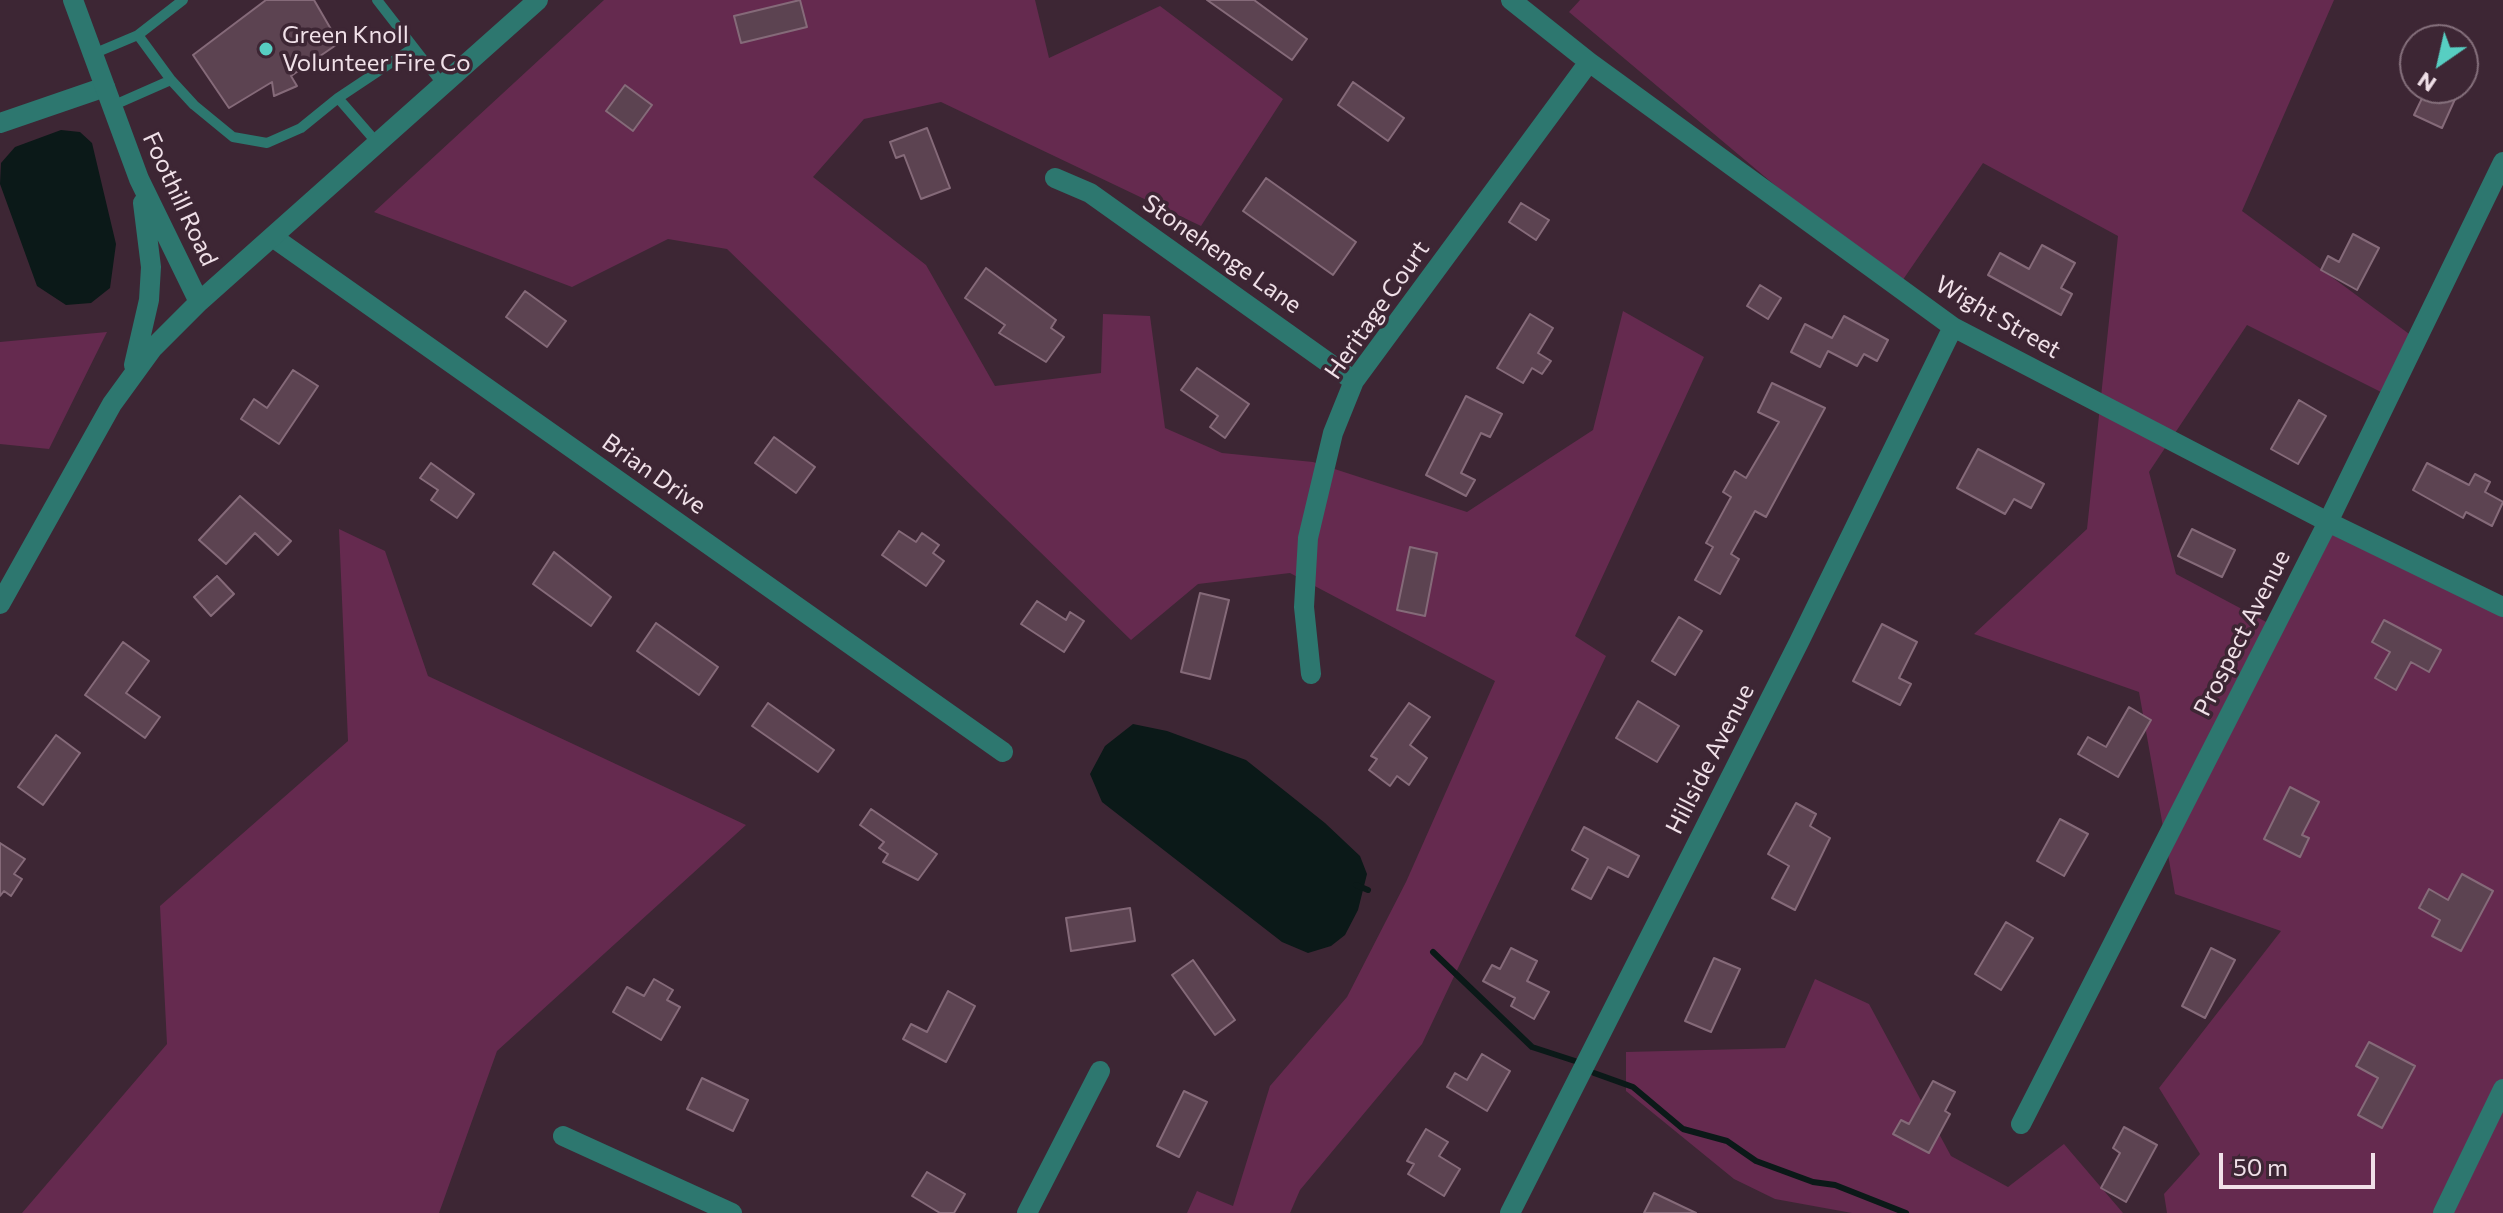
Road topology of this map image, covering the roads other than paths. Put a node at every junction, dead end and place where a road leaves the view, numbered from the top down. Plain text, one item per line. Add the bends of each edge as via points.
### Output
1 (73, 0) edge
2 (183, 0) edge
3 (377, 0) edge
4 (538, 0) edge
5 (1511, 0) edge
6 (138, 35) junction
7 (413, 48) junction
8 (93, 54) junction
9 (1589, 62) junction
10 (171, 80) junction
11 (443, 85) junction
12 (108, 97) junction
13 (338, 98) junction
14 (0, 123) edge
15 (378, 144) junction
16 (2503, 162) edge
17 (1055, 178) dead end
18 (139, 179) junction
19 (274, 238) junction
20 (199, 302) junction
21 (1953, 327) junction
22 (132, 373) junction
23 (1354, 381) junction
24 (2328, 522) junction
25 (0, 604) edge
26 (2503, 607) edge
27 (1311, 674) dead end
28 (1003, 752) dead end
29 (1100, 1071) dead end
30 (2503, 1089) edge
31 (2021, 1124) dead end
32 (563, 1136) dead end
33 (732, 1213) edge
34 (1027, 1213) edge
35 (1510, 1213) edge
36 (2443, 1213) edge

1 - 8 street, Foothill Road
2 - 6 lane
3 - 7 lane
4 - 11 street
5 - 9 street, Wight Street
6 - 8 lane
6 - 10 lane
7 - 11 lane
7 - 13 lane
8 - 12 street, Foothill Road
9 - 21 street, Wight Street
9 - 23 street, Heritage Court
10 - 12 lane
10 - 13 lane via 233,137 267,143 301,128
11 - 15 street
12 - 14 street
12 - 18 street, Foothill Road
13 - 15 lane
15 - 19 street
16 - 24 street, Prospect Avenue
17 - 23 street, Stonehenge Lane via 1090,193
18 - 20 street, Foothill Road
18 - 22 street via 151,267
19 - 20 street
19 - 28 street, Brian Drive
20 - 22 street, Foothill Road
21 - 24 street, Wight Street
21 - 35 street, Hillside Avenue
22 - 25 street, Foothill Road
23 - 27 street, Heritage Court via 1333,433 1308,538 1304,607
24 - 26 street, Wight Street
24 - 31 street, Prospect Avenue
29 - 34 street
30 - 36 street
32 - 33 street

